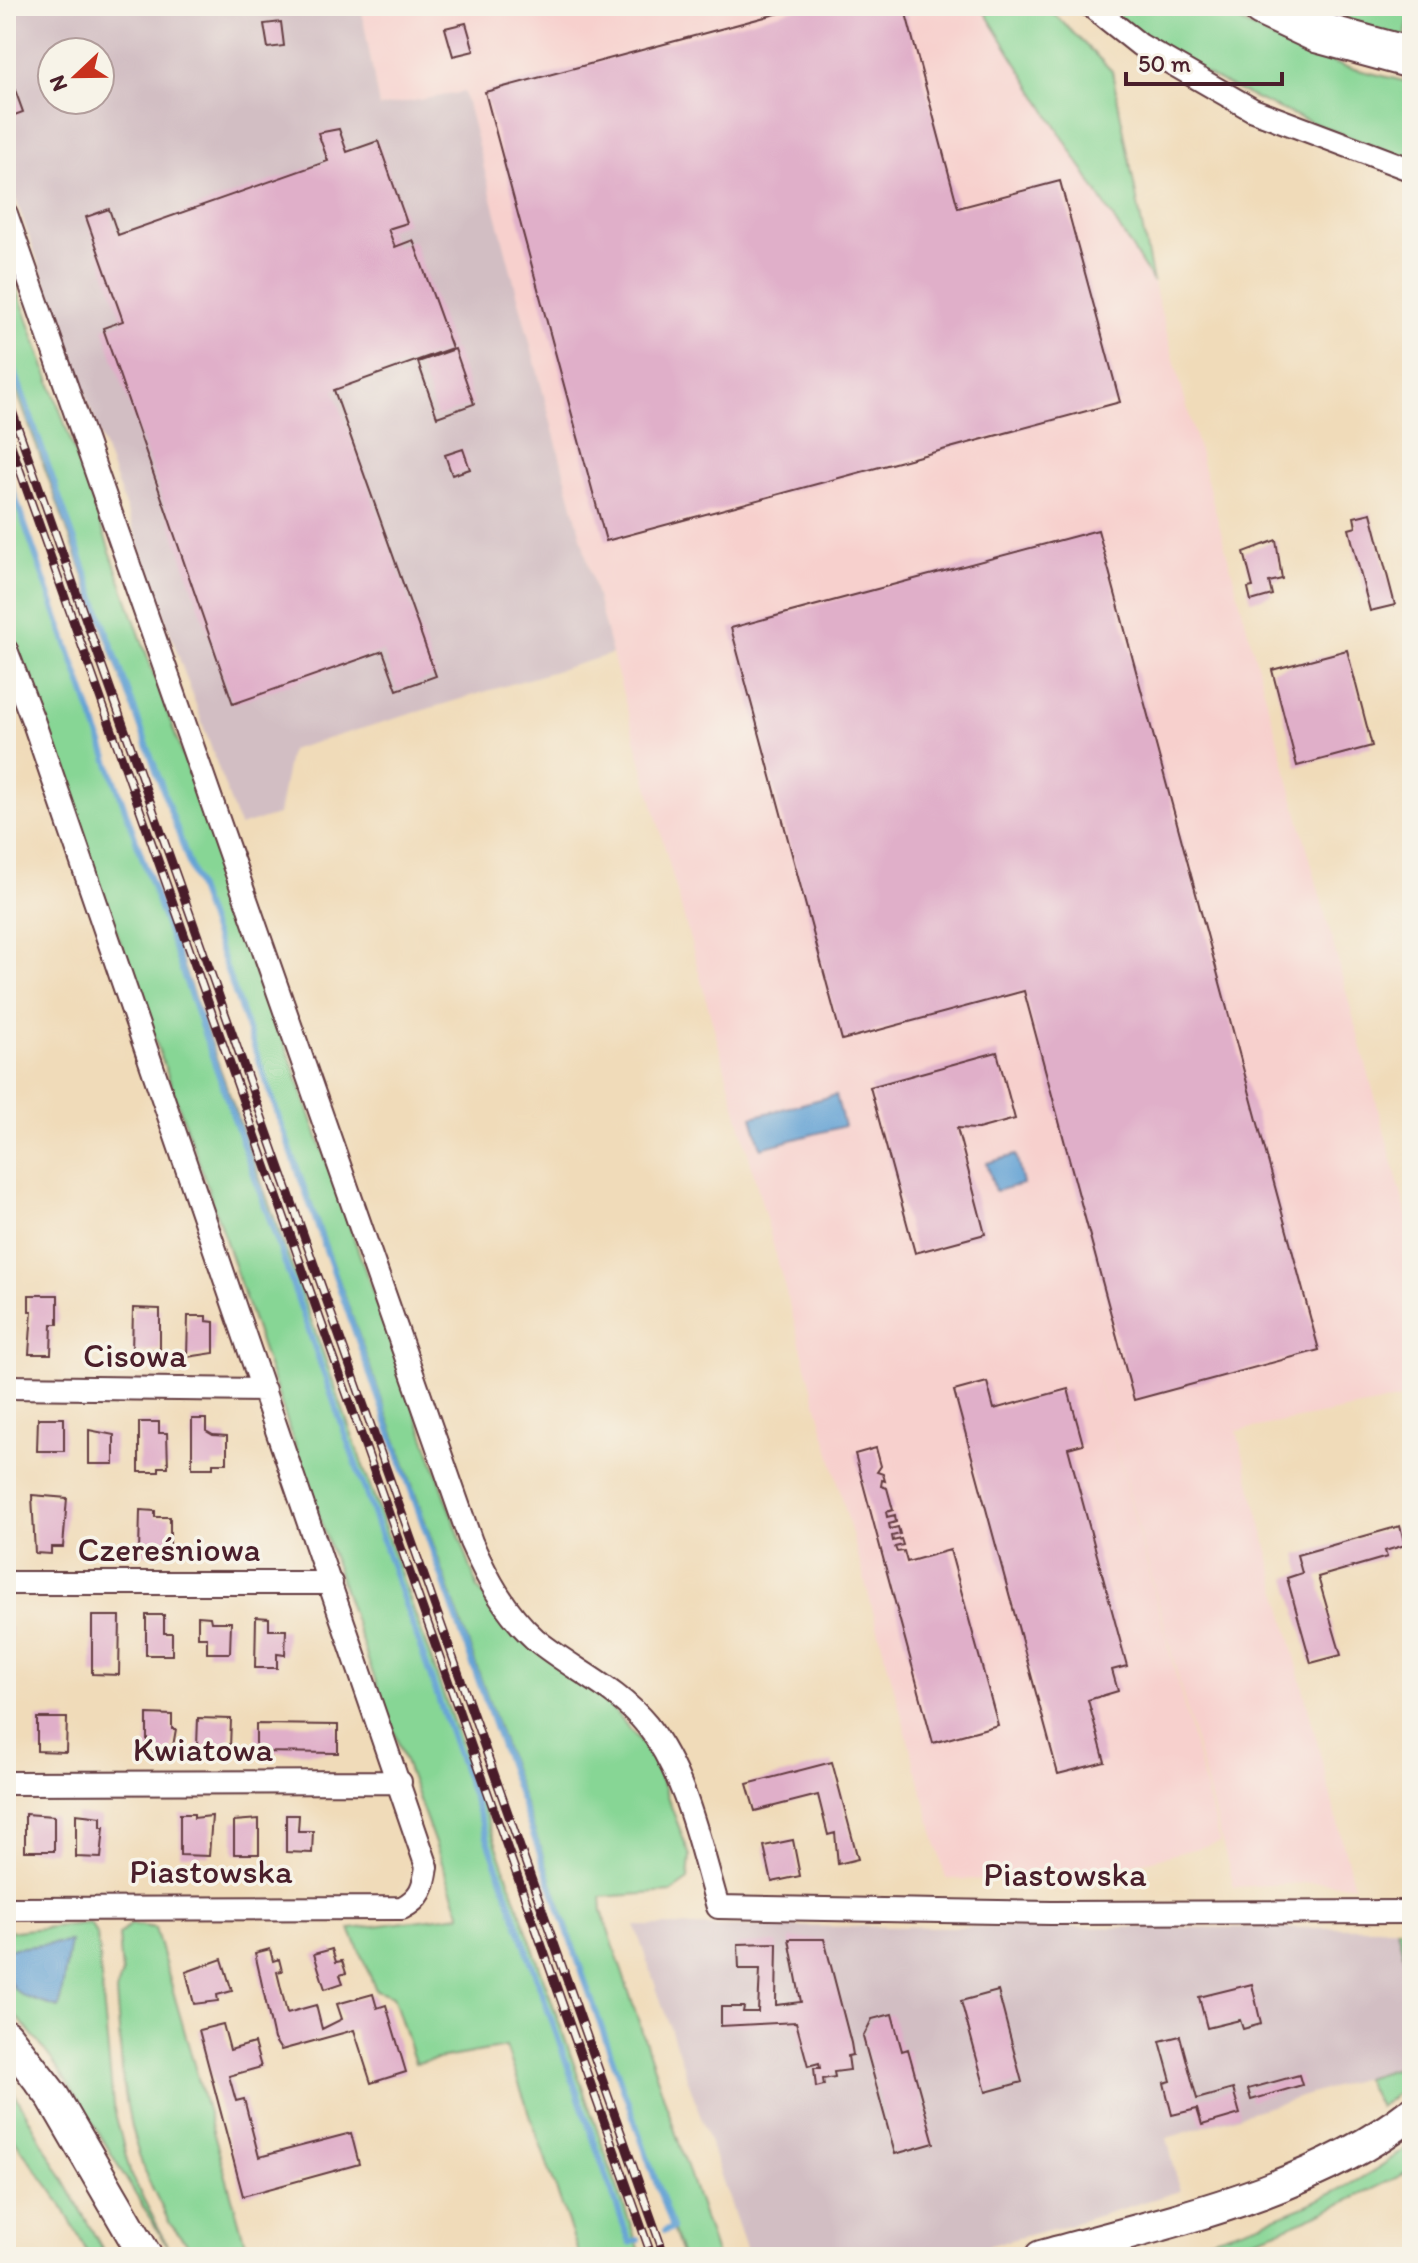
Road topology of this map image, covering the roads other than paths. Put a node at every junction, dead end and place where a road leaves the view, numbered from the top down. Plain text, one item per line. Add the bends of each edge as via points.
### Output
1 (1091, 6) edge
2 (1262, 6) edge
3 (1412, 58) edge
4 (1412, 170) edge
5 (6, 214) edge
6 (6, 650) edge
7 (6, 1387) edge
8 (264, 1390) junction
9 (6, 1583) edge
10 (331, 1583) junction
11 (400, 1782) junction
12 (6, 1783) edge
13 (6, 1909) edge
14 (1412, 1912) edge
15 (6, 2036) edge
16 (1412, 2113) edge
17 (146, 2257) edge
18 (1041, 2257) edge

1 - 4 street via 1140,45 1253,110
2 - 3 highway via 1320,33
5 - 14 street, Piastowska via 471,1542 515,1618 620,1699 665,1751 680,1781 718,1907
6 - 8 street
7 - 8 street, Cisowa
8 - 10 street
9 - 10 street, Czereśniowa
10 - 11 street
11 - 12 street, Kwiatowa
11 - 13 street, Piastowska via 427,1867 423,1890 402,1908
15 - 17 street via 53,2097
16 - 18 street via 1344,2156 1234,2201

